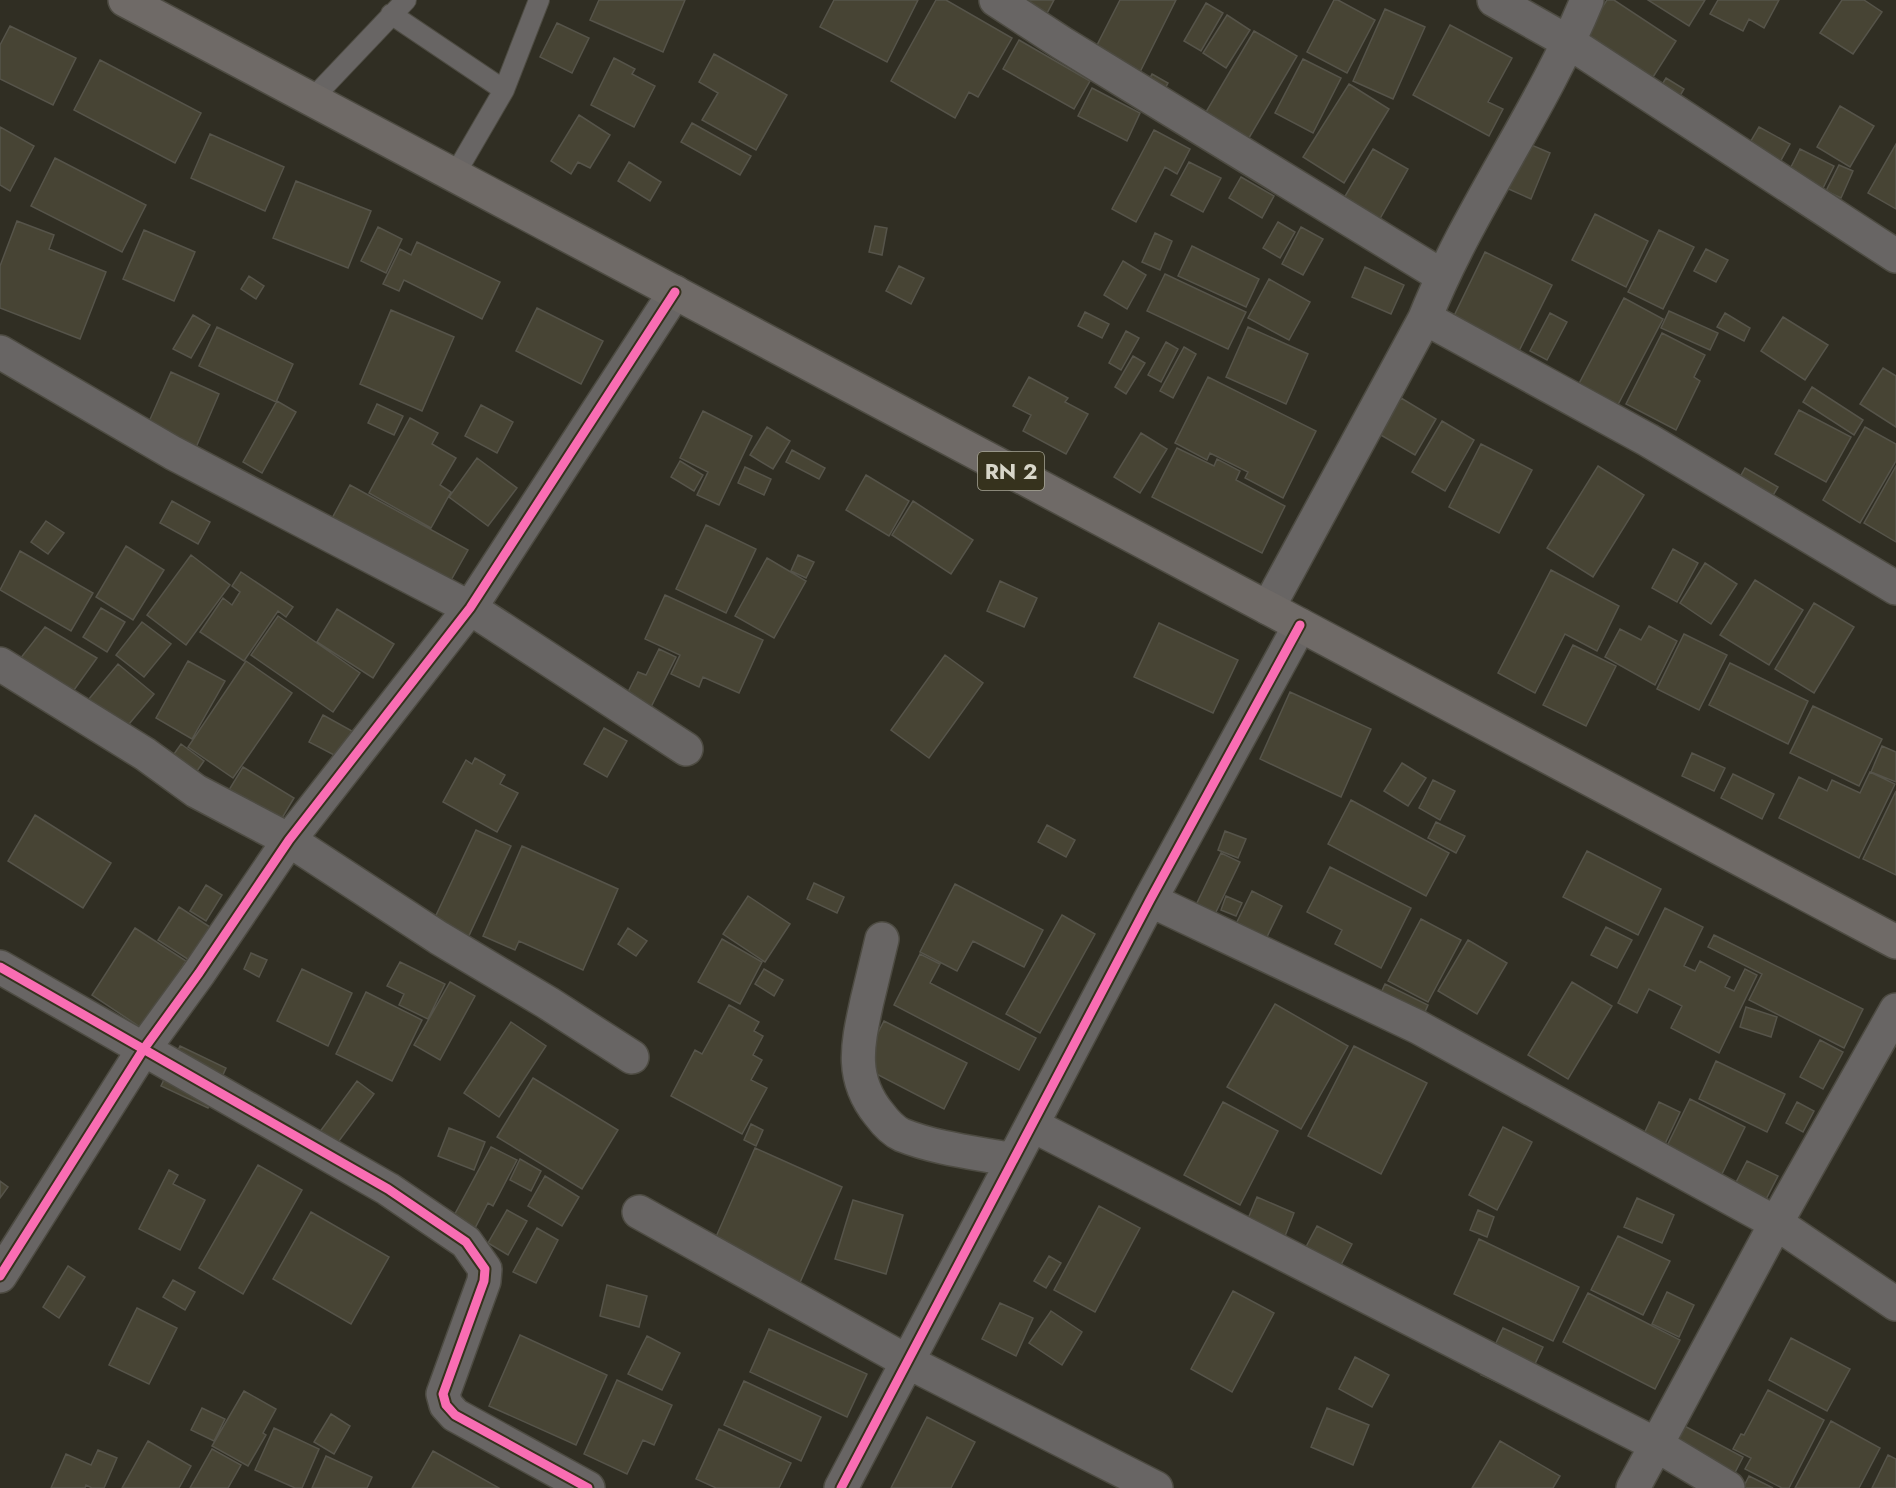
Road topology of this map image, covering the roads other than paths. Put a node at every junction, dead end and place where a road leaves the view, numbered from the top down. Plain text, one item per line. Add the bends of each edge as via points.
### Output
1 (125, 0) edge
2 (406, 0) edge
3 (539, 0) edge
4 (996, 0) edge
5 (1494, 0) edge
6 (1587, 0) edge
7 (391, 14) junction
8 (1570, 43) junction
9 (504, 90) junction
10 (312, 99) junction
11 (454, 176) junction
12 (1896, 256) edge
13 (1442, 276) junction
14 (675, 292) junction
15 (1425, 318) junction
16 (0, 352) edge
17 (1896, 588) edge
18 (470, 608) junction
19 (1268, 608) junction
20 (1300, 625) junction
21 (0, 664) edge
22 (686, 749) dead end
23 (290, 840) junction
24 (1150, 900) junction
25 (882, 939) dead end
26 (1896, 942) edge
27 (0, 967) edge
28 (1896, 1011) edge
29 (143, 1050) junction
30 (632, 1057) dead end
31 (1032, 1125) junction
32 (1013, 1160) junction
33 (639, 1212) dead end
34 (1776, 1223) junction
35 (0, 1276) edge
36 (1896, 1304) edge
37 (908, 1362) junction
38 (1656, 1444) junction
39 (588, 1488) edge
40 (842, 1488) edge
41 (1156, 1488) edge
42 (1633, 1488) edge
43 (1728, 1488) edge

1 - 10 highway, RN 2
2 - 7 lane
3 - 9 lane
4 - 13 street
5 - 8 street
6 - 8 street
7 - 9 lane
7 - 10 lane
8 - 12 street
8 - 13 street
9 - 11 lane
10 - 11 highway, RN 2
11 - 14 highway, RN 2
13 - 15 street
14 - 18 street
14 - 19 highway, RN 2
15 - 17 street via 1648,440
15 - 19 street
16 - 18 street via 173,453
18 - 22 street
18 - 23 street
19 - 20 highway, RN 2
20 - 24 street
20 - 26 highway, RN 2
21 - 23 street via 145,754 196,791
23 - 29 street
23 - 30 street
24 - 31 street
24 - 34 street via 1418,1027
25 - 32 street via 858,1043 861,1083 873,1107 900,1134
27 - 29 street
28 - 34 street
29 - 35 street
29 - 39 street via 334,1156 466,1242 485,1269 484,1281 443,1394 446,1405 455,1415
31 - 32 street
31 - 38 street
32 - 37 street
33 - 37 street
34 - 36 street
34 - 38 street
37 - 40 street
37 - 41 street
38 - 42 street
38 - 43 street

